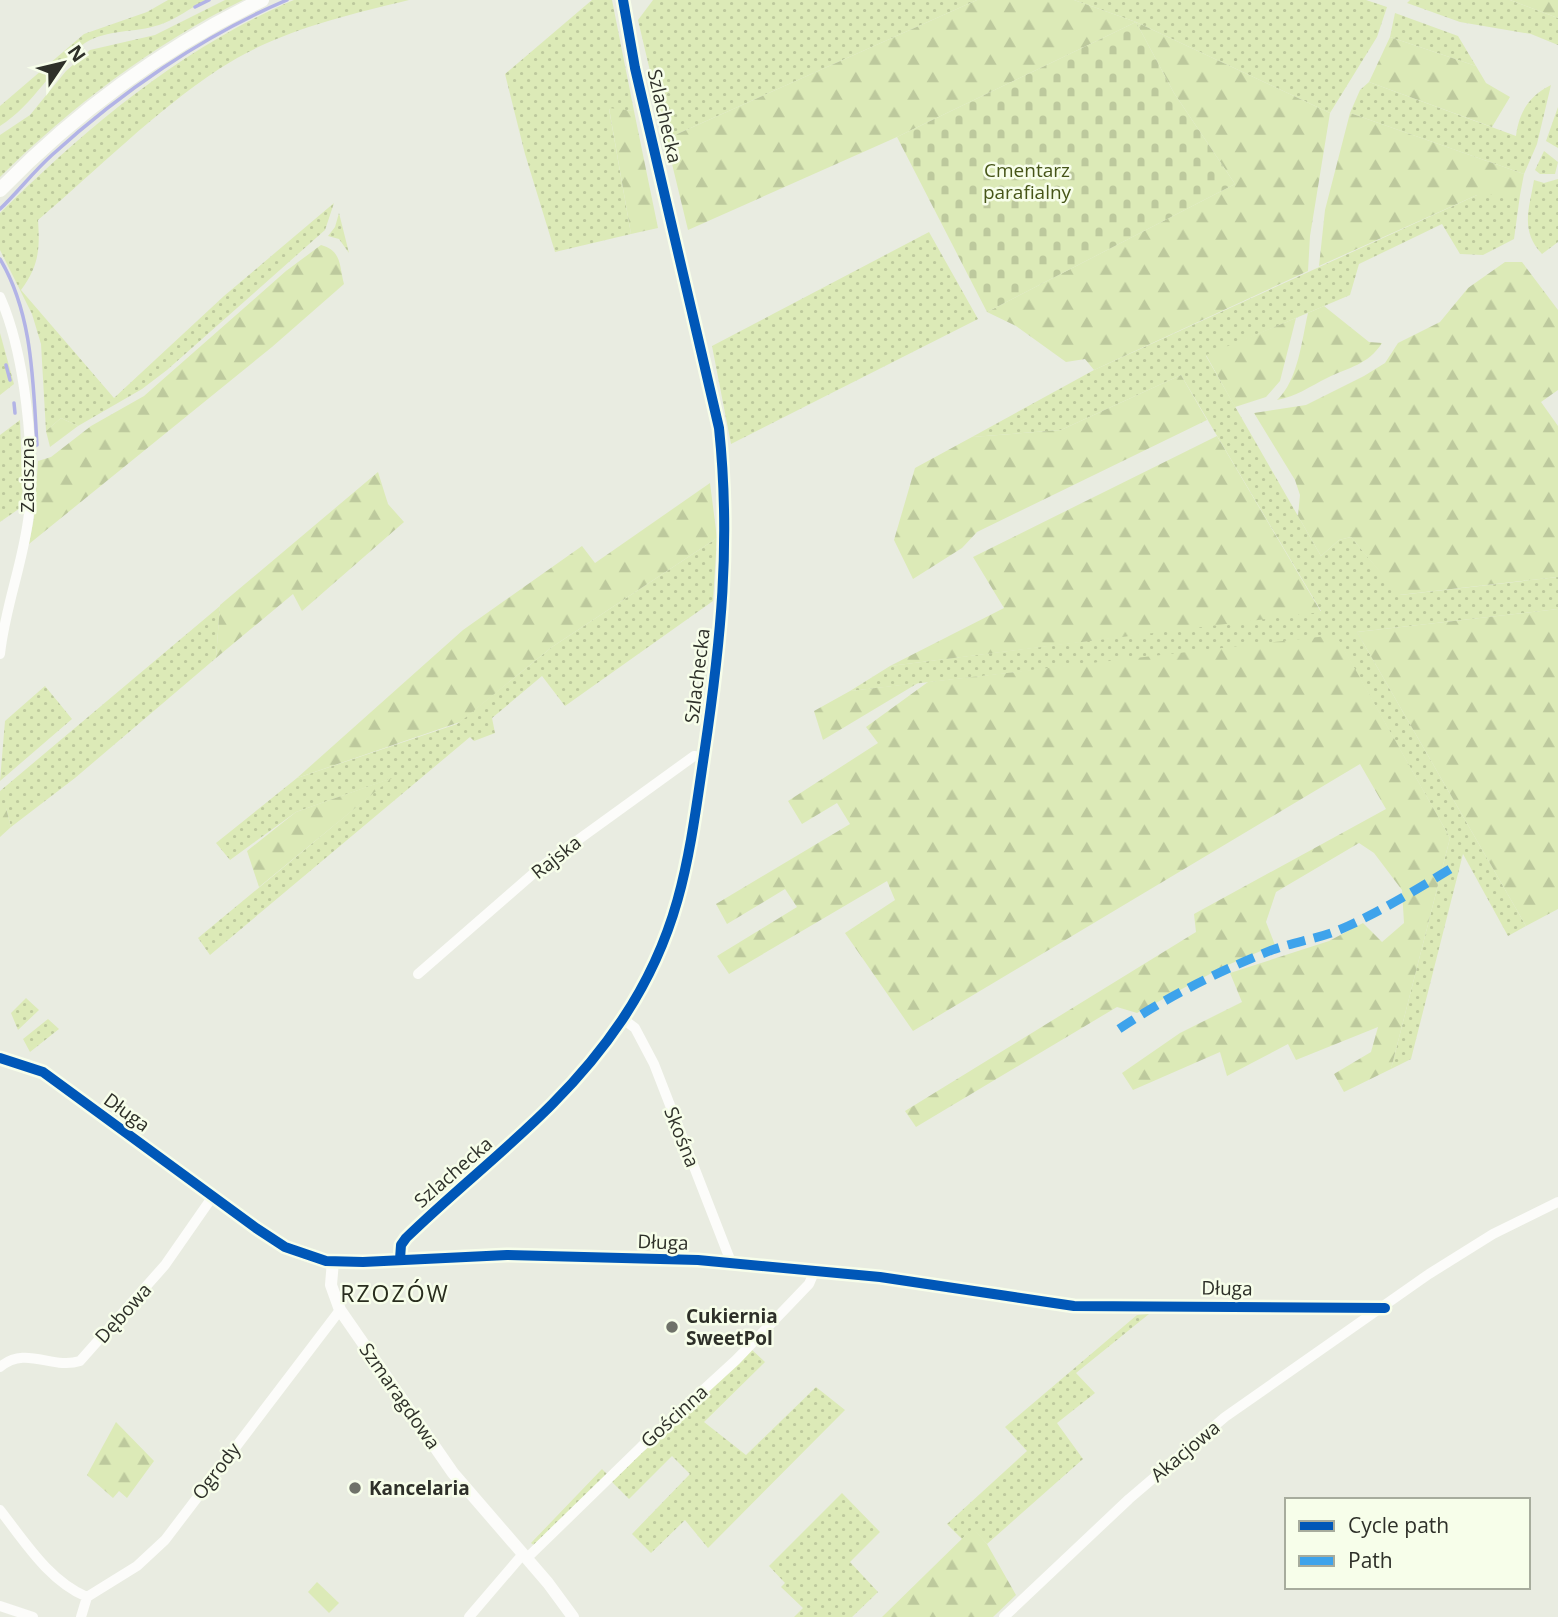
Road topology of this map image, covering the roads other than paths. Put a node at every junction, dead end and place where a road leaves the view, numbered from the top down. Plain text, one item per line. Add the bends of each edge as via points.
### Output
1 (262, 0) edge
2 (623, 0) edge
3 (0, 190) edge
4 (0, 297) edge
5 (0, 654) edge
6 (704, 757) junction
7 (418, 974) dead end
8 (623, 1019) junction
9 (0, 1058) edge
10 (213, 1196) junction
11 (1558, 1202) edge
12 (400, 1259) junction
13 (333, 1261) junction
14 (731, 1262) junction
15 (815, 1269) junction
16 (1385, 1308) junction
17 (340, 1310) junction
18 (0, 1367) edge
19 (0, 1510) edge
20 (525, 1556) junction
21 (87, 1597) junction
22 (0, 1606) edge
23 (33, 1617) edge
24 (81, 1617) edge
25 (468, 1617) edge
26 (572, 1617) edge
27 (1004, 1617) edge

1 - 3 main road via 131,78 88,110
2 - 6 street, Szlachecka via 719,428 726,577
4 - 5 street, Zaciszna via 18,351 30,456 29,514
6 - 7 street, Rajska via 694,757 562,851
6 - 8 street, Szlachecka via 681,897 664,945
8 - 12 street, Szlachecka via 549,1111 406,1238
8 - 14 street, Skośna via 635,1028 654,1065
9 - 10 street, Długa via 43,1072
10 - 13 street, Długa via 285,1247
10 - 18 street, Dębowa via 165,1265 80,1361 63,1364 27,1357
11 - 16 street, Akacjowa via 1493,1234
12 - 13 street, Długa
12 - 14 street, Długa via 507,1255
13 - 17 street, Szmaragdowa via 331,1284
14 - 15 street, Długa
15 - 16 street, Długa via 1074,1306
15 - 20 street, Gościnna via 809,1284 736,1360
16 - 27 street, Akacjowa via 1191,1444
17 - 20 street, Szmaragdowa via 453,1473
17 - 21 street, Ogrody via 164,1540 137,1566
19 - 21 street via 46,1568
20 - 25 street, Gościnna
20 - 26 street, Szmaragdowa
21 - 24 street
22 - 23 street

